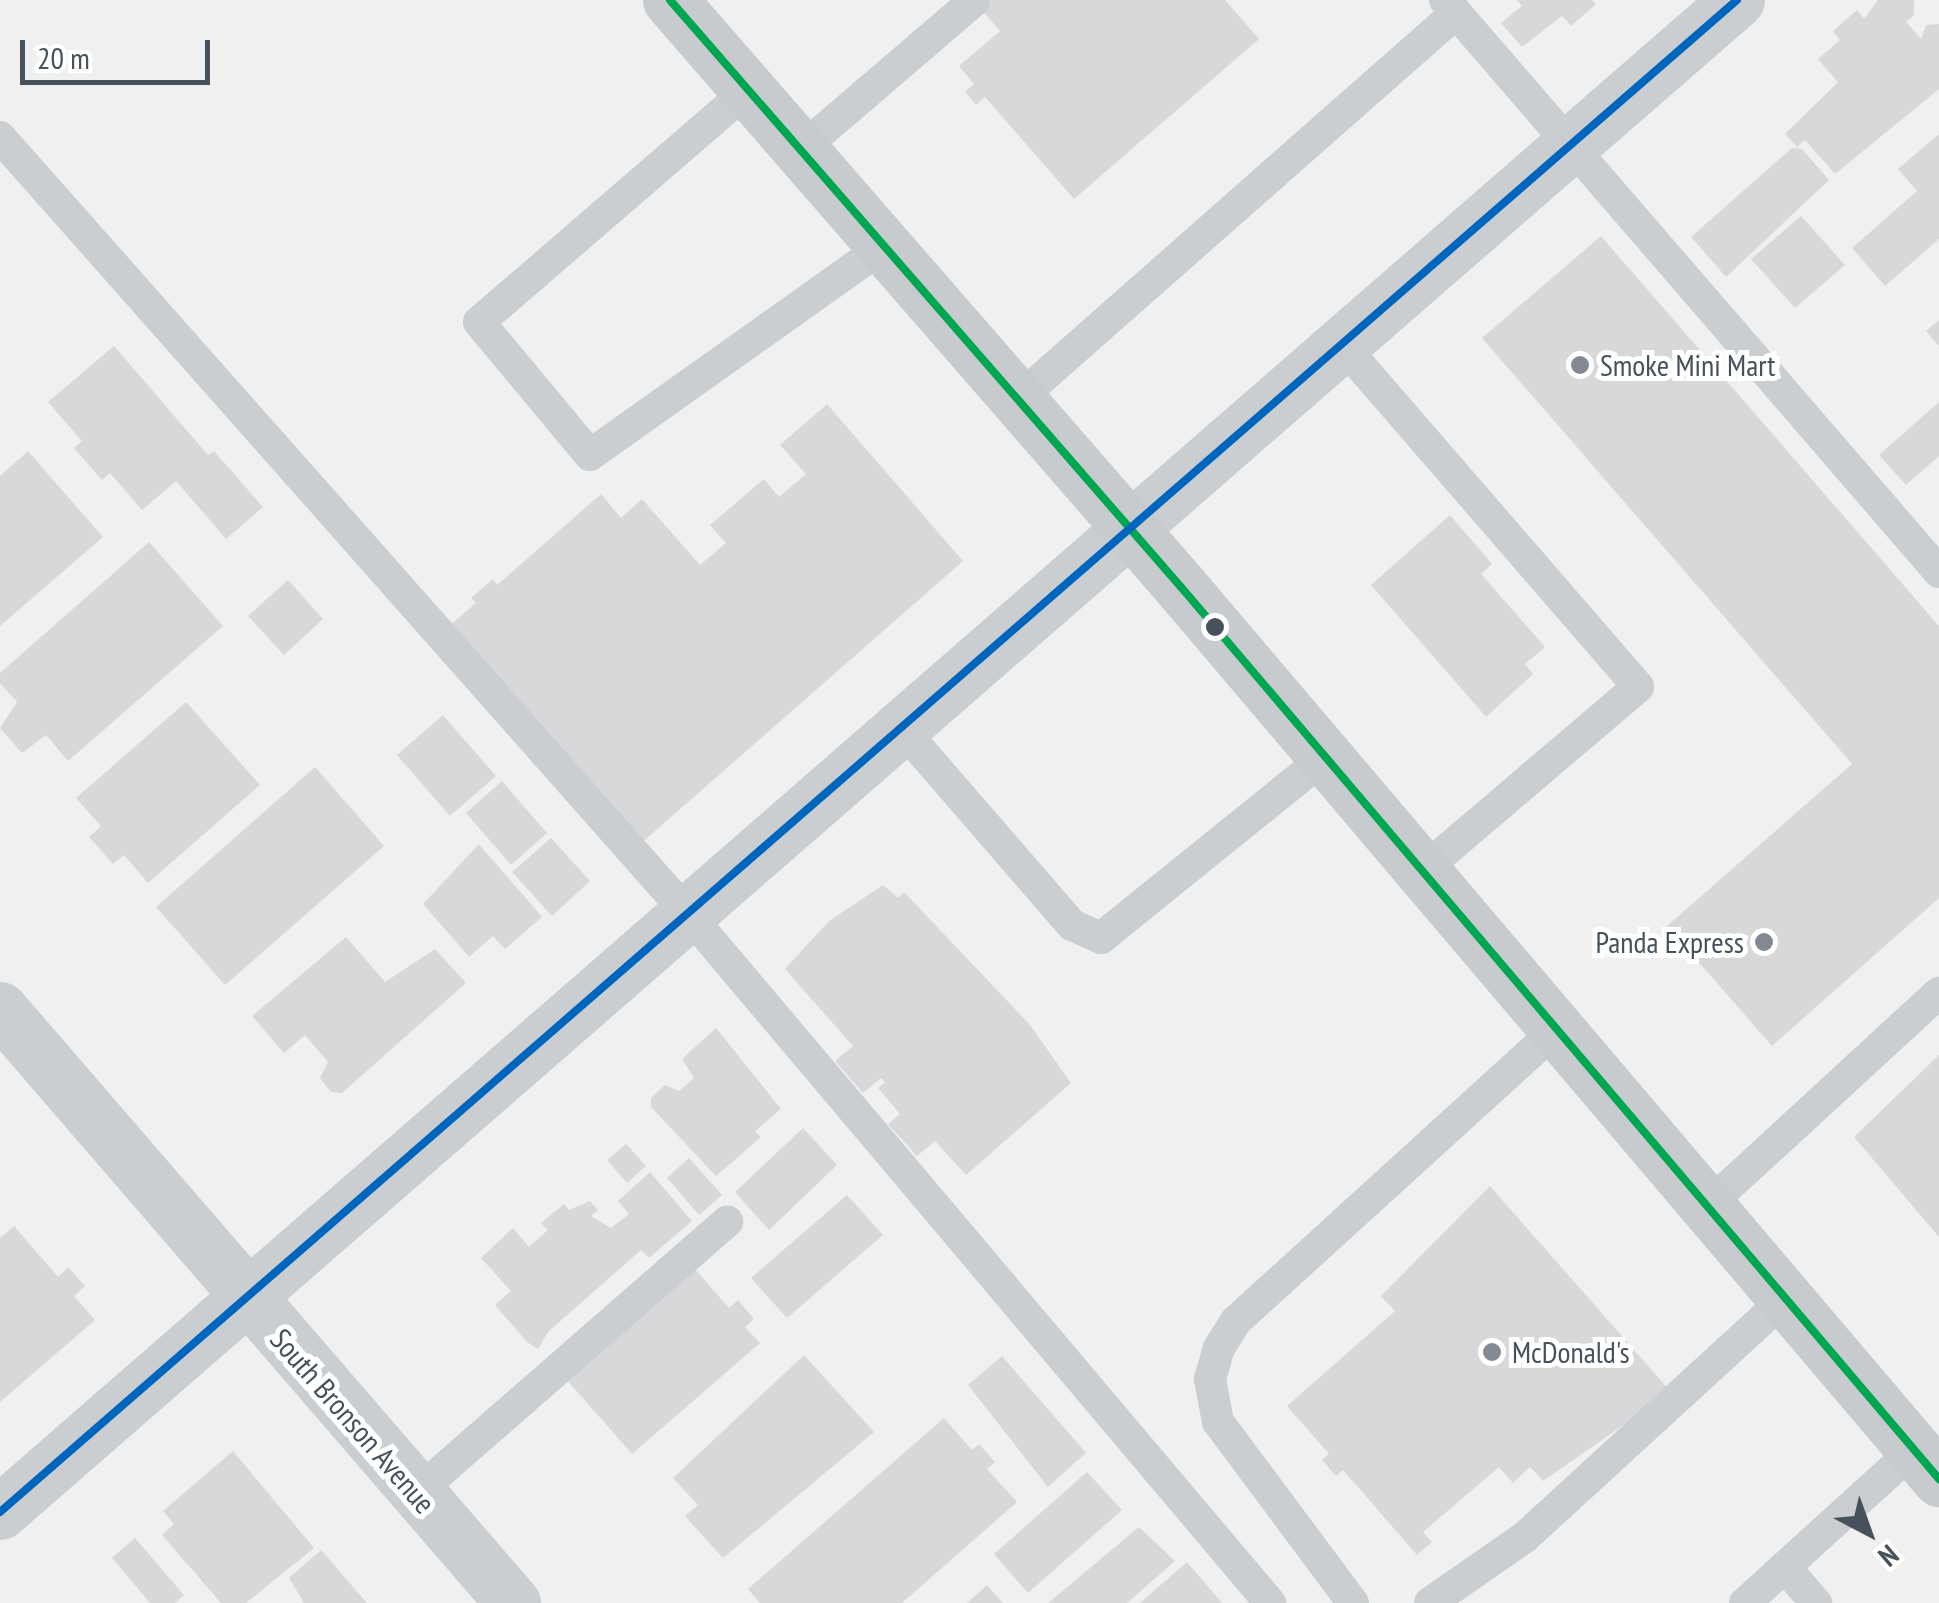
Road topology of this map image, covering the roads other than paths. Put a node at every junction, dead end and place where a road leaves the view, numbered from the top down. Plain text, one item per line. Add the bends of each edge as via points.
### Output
1 (670, 0) edge
2 (1737, 0) edge
3 (974, 2) edge
4 (1450, 7) edge
5 (748, 90) junction
6 (0, 138) edge
7 (1572, 147) junction
8 (800, 150) junction
9 (884, 246) junction
10 (1344, 347) junction
11 (1017, 400) junction
12 (1133, 532) junction
13 (1939, 572) edge
14 (904, 730) junction
15 (1324, 758) junction
16 (1421, 872) junction
17 (689, 915) junction
18 (1939, 994) edge
19 (0, 1010) edge
20 (1556, 1030) junction
21 (1707, 1206) junction
22 (727, 1222) dead end
23 (246, 1299) junction
24 (1785, 1299) junction
25 (1927, 1465) edge
26 (416, 1493) junction
27 (0, 1512) edge
28 (1785, 1567) junction
29 (513, 1603) edge
30 (1270, 1603) edge
31 (1353, 1603) edge
32 (1430, 1603) edge
33 (1745, 1603) edge
34 (1816, 1603) edge

1 - 5 main road
2 - 7 street
3 - 8 lane
4 - 7 lane
4 - 11 lane
5 - 8 main road
5 - 9 lane via 479,322 590,455
6 - 17 lane
7 - 10 street
7 - 13 lane
8 - 9 main road
9 - 11 main road
10 - 12 street
10 - 16 lane via 1638,687
11 - 12 main road
12 - 14 street
12 - 15 main road
14 - 15 lane via 1072,925 1101,938
14 - 17 street
15 - 16 main road
16 - 20 main road
17 - 23 street
17 - 30 lane
18 - 21 lane
19 - 23 street, South Bronson Avenue
20 - 21 main road
20 - 31 lane via 1236,1321 1218,1348 1210,1379 1218,1422
21 - 24 main road
22 - 26 lane
23 - 26 street, South Bronson Avenue
23 - 27 street
24 - 25 main road
24 - 32 lane via 1525,1537
25 - 28 lane
26 - 29 street, South Bronson Avenue
28 - 33 lane
28 - 34 lane

